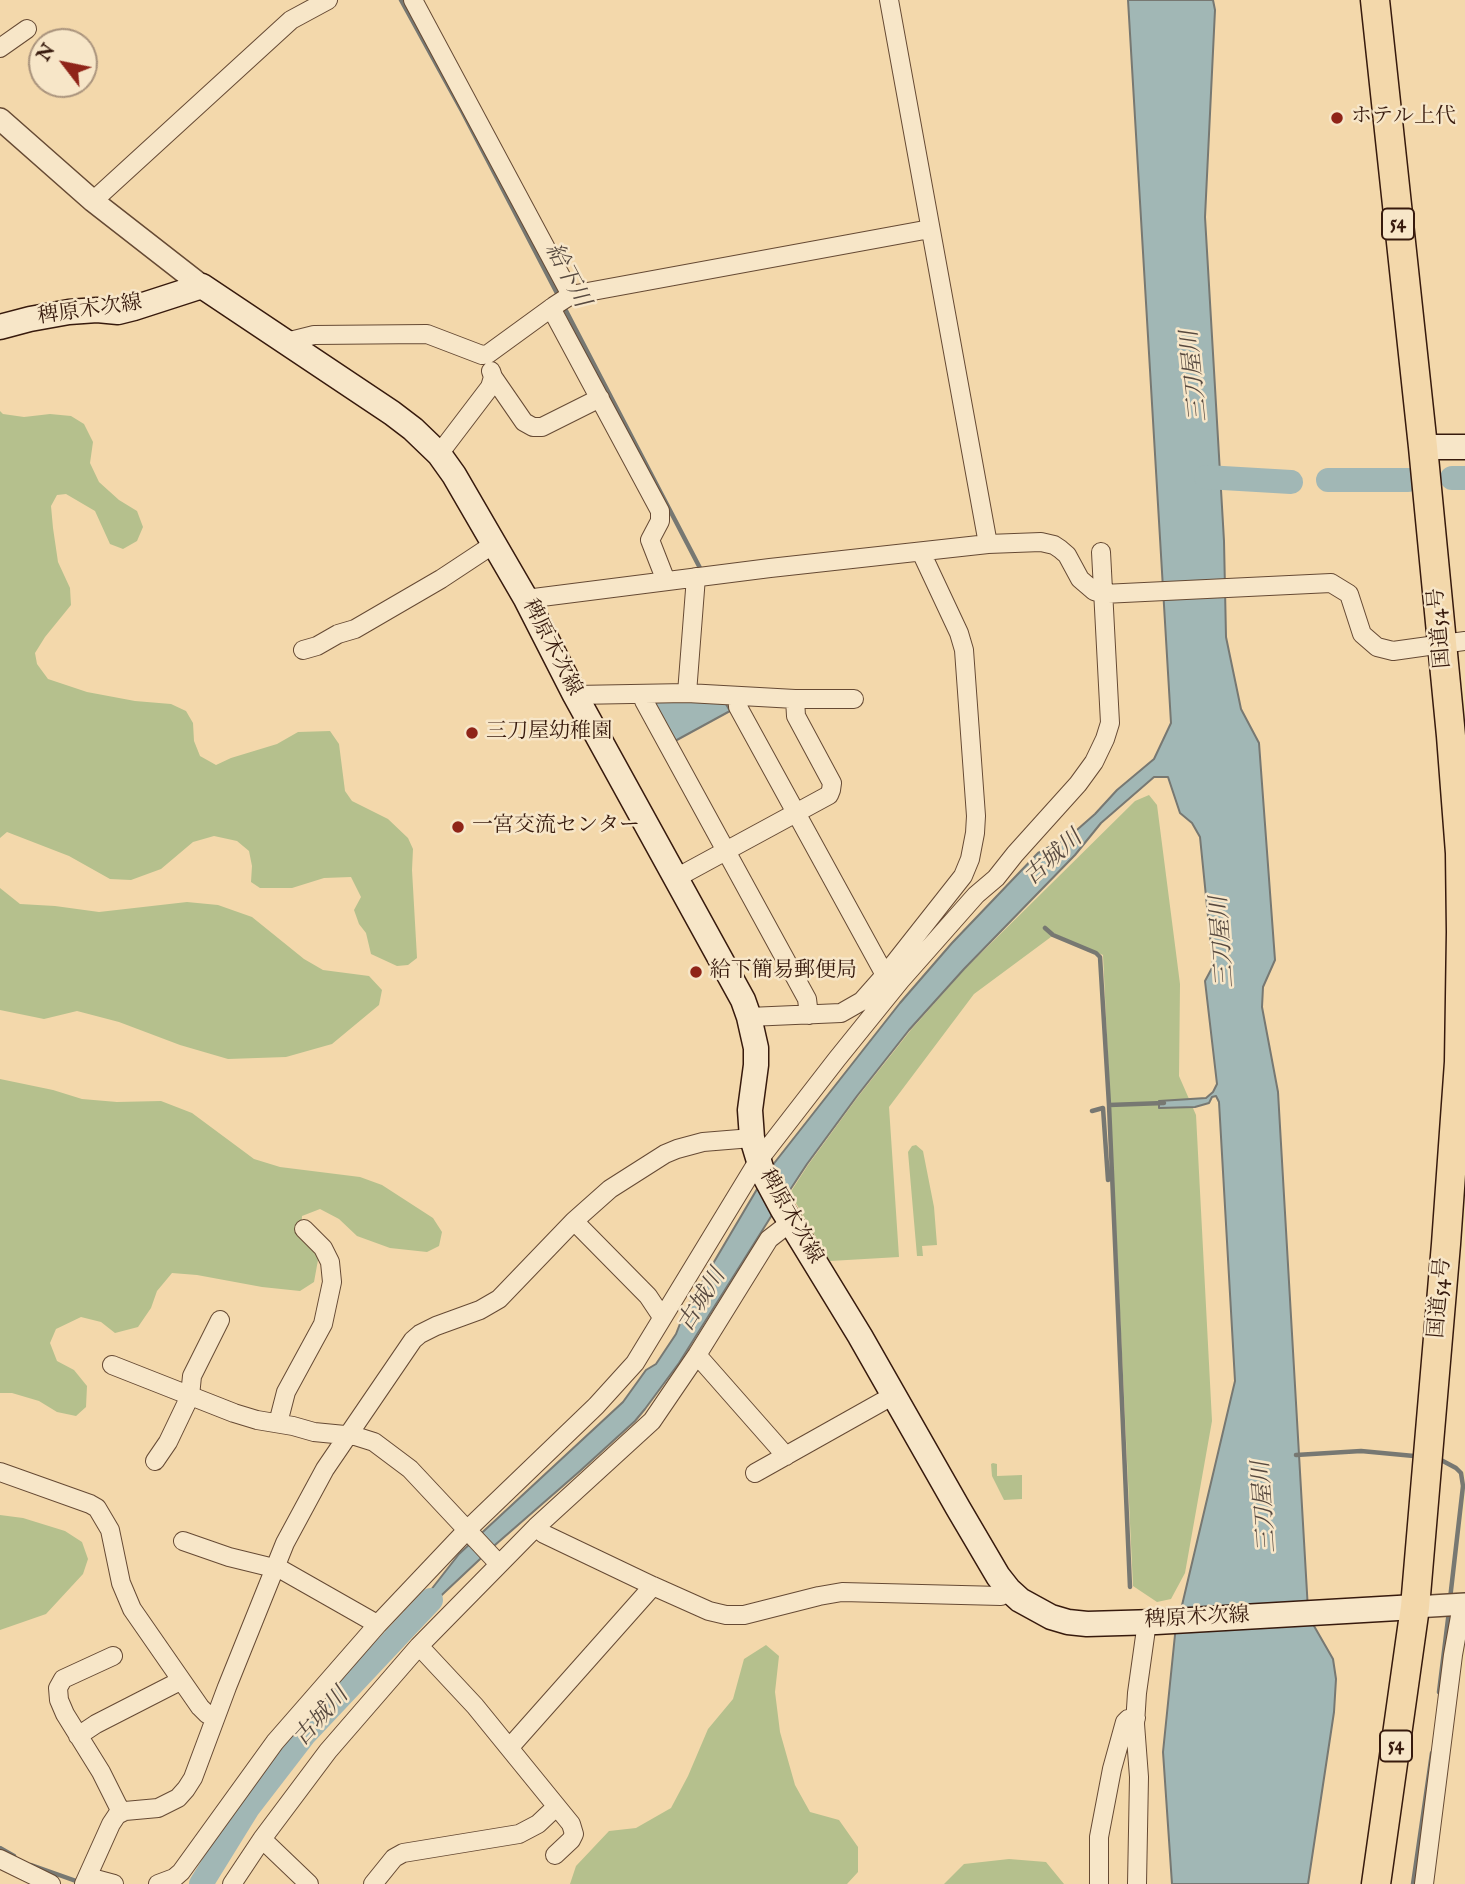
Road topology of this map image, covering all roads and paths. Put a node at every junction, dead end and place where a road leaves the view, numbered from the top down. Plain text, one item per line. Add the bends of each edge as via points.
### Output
1 (328, 0) edge
2 (413, 0) edge
3 (889, 0) edge
4 (1375, 0) edge
5 (27, 29) dead end
6 (0, 48) edge
7 (0, 119) edge
8 (93, 201) junction
9 (930, 229) junction
10 (202, 286) junction
11 (560, 302) junction
12 (0, 327) edge
13 (286, 342) junction
14 (484, 355) junction
15 (493, 377) junction
16 (600, 398) junction
17 (1423, 447) junction
18 (1465, 447) edge
19 (439, 454) junction
20 (494, 544) junction
21 (988, 544) junction
22 (921, 552) junction
23 (1101, 552) dead end
24 (696, 577) junction
25 (666, 581) junction
26 (1105, 594) junction
27 (526, 599) junction
28 (1454, 643) edge
29 (303, 650) dead end
30 (687, 693) junction
31 (644, 694) junction
32 (575, 695) junction
33 (738, 696) junction
34 (795, 699) junction
35 (854, 699) dead end
36 (796, 813) junction
37 (726, 851) junction
38 (1462, 865) edge
39 (676, 878) junction
40 (885, 975) junction
41 (809, 1015) junction
42 (749, 1017) junction
43 (1462, 1062) edge
44 (757, 1156) junction
45 (787, 1216) junction
46 (574, 1222) junction
47 (304, 1229) dead end
48 (662, 1317) junction
49 (220, 1320) dead end
50 (697, 1355) junction
51 (112, 1364) dead end
52 (894, 1395) junction
53 (190, 1396) junction
54 (278, 1423) junction
55 (347, 1436) junction
56 (786, 1456) junction
57 (155, 1461) dead end
58 (0, 1472) edge
59 (755, 1473) dead end
60 (536, 1527) junction
61 (469, 1532) junction
62 (183, 1541) dead end
63 (497, 1562) junction
64 (275, 1568) junction
65 (653, 1586) junction
66 (1009, 1590) junction
67 (1445, 1611) edge
68 (1152, 1622) junction
69 (377, 1625) junction
70 (419, 1646) junction
71 (113, 1656) dead end
72 (180, 1681) junction
73 (215, 1718) junction
74 (1136, 1718) junction
75 (78, 1735) junction
76 (510, 1747) junction
77 (556, 1807) junction
78 (121, 1812) junction
79 (262, 1839) junction
80 (555, 1855) dead end
81 (0, 1859) edge
82 (86, 1880) edge
83 (51, 1884) edge
84 (114, 1884) edge
85 (158, 1884) edge
86 (232, 1884) edge
87 (309, 1884) edge
88 (373, 1884) edge
89 (1099, 1884) edge
90 (1137, 1884) edge
91 (1376, 1884) edge
92 (1424, 1884) edge

1 - 8 street via 291,20
2 - 11 street
3 - 9 street
4 - 17 highway, 国道54号 / 54
5 - 6 street
7 - 8 street
8 - 10 street
9 - 11 street
9 - 21 street
10 - 12 main road, 稗原木次線 via 126,310 69,312
10 - 13 main road, 稗原木次線
11 - 14 street
11 - 16 street
13 - 14 street via 314,335 427,334
13 - 19 main road, 稗原木次線 via 392,413
14 - 15 street
15 - 16 street via 524,422 533,427 542,427
15 - 19 street
16 - 25 street via 660,511 650,540
17 - 18 main road
17 - 28 highway, 国道54号 / 54
19 - 20 main road, 稗原木次線
20 - 27 main road, 稗原木次線
20 - 29 street via 355,629
21 - 22 street
21 - 26 street via 1054,545 1067,555 1087,586
22 - 24 street
22 - 40 street via 964,650 975,834 963,876
23 - 26 street
24 - 25 street
24 - 30 street
25 - 27 street
26 - 28 street via 1326,583 1349,594 1362,634 1377,647 1393,651
26 - 44 street via 1110,723 1094,762 996,878 900,981
27 - 32 main road, 稗原木次線
28 - 38 highway, 国道54号 / 54
30 - 31 street
30 - 33 street
31 - 32 street
31 - 37 street
32 - 39 main road, 稗原木次線
33 - 34 street
33 - 36 street via 738,707
34 - 35 street
34 - 36 street via 796,716 832,787 829,795
36 - 37 street
36 - 40 street
37 - 39 street
37 - 41 street via 807,999
38 - 43 highway, 国道54号 / 54
39 - 42 main road, 稗原木次線
40 - 41 street via 852,1008
41 - 42 street
42 - 44 main road, 稗原木次線 via 755,1048 750,1110
43 - 67 highway, 国道54号 / 54 via 1446,1244
44 - 45 main road, 稗原木次線
44 - 46 street via 703,1142 677,1149 610,1189
44 - 48 street
45 - 50 street
45 - 52 main road, 稗原木次線
46 - 48 street via 648,1296
46 - 55 street via 499,1299 419,1334
47 - 54 street via 327,1254 332,1282 323,1324 286,1392
48 - 61 street via 635,1363
49 - 53 street via 192,1376
50 - 56 street
50 - 60 street via 652,1421
51 - 53 street
52 - 56 street
52 - 66 main road, 稗原木次線
53 - 54 street via 233,1413
53 - 57 street
54 - 55 street
55 - 61 street via 374,1442 410,1469
55 - 64 street via 325,1469
56 - 59 street
58 - 72 street via 97,1508 110,1530 125,1598
60 - 63 street
60 - 65 street
61 - 63 street
61 - 69 street
62 - 64 street
63 - 70 street
64 - 69 street
64 - 73 street
65 - 66 street via 726,1615 744,1615 842,1592 1000,1596
65 - 76 street
66 - 68 main road, 稗原木次線 via 1035,1609 1068,1622
67 - 68 main road, 稗原木次線
67 - 91 highway, 国道54号 / 54
67 - 92 street via 1453,1655
68 - 74 street
69 - 85 street via 275,1742 181,1872
70 - 76 street
70 - 79 street via 328,1751
71 - 75 street via 59,1684 59,1700
72 - 73 street
72 - 75 street
73 - 78 street via 193,1778 178,1798 158,1808
74 - 89 street via 1125,1722 1112,1769 1099,1838
74 - 90 street
75 - 78 street
76 - 77 street
77 - 80 street via 574,1834
77 - 88 street via 519,1834 403,1853
78 - 82 street
79 - 86 street
79 - 87 street
81 - 83 street
82 - 84 street

